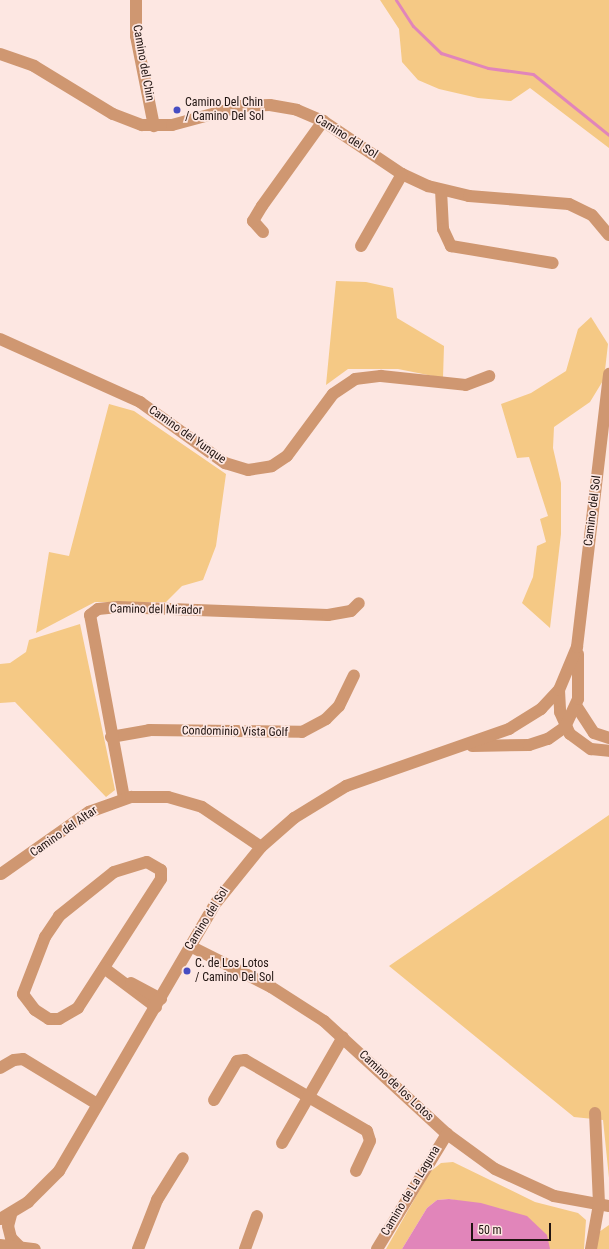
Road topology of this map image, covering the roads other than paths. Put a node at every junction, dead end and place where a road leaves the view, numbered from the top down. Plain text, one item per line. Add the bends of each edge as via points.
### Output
1 (136, 0) edge
2 (0, 54) edge
3 (323, 121) junction
4 (154, 126) junction
5 (402, 174) junction
6 (441, 190) junction
7 (263, 232) dead end
8 (609, 235) edge
9 (361, 246) dead end
10 (553, 263) dead end
11 (0, 339) edge
12 (609, 374) edge
13 (489, 376) dead end
14 (359, 603) dead end
15 (577, 647) junction
16 (354, 675) dead end
17 (559, 690) junction
18 (577, 707) junction
19 (564, 727) junction
20 (111, 737) junction
21 (609, 738) edge
22 (464, 746) junction
23 (609, 751) edge
24 (124, 798) junction
25 (261, 847) junction
26 (0, 876) edge
27 (190, 946) junction
28 (104, 968) junction
29 (158, 1003) junction
30 (342, 1037) junction
31 (0, 1068) edge
32 (308, 1097) junction
33 (214, 1100) dead end
34 (96, 1104) junction
35 (595, 1113) dead end
36 (447, 1134) junction
37 (282, 1143) dead end
38 (183, 1158) dead end
39 (356, 1171) dead end
40 (604, 1205) edge
41 (257, 1216) dead end
42 (5, 1217) edge
43 (0, 1245) edge
44 (20, 1247) junction
45 (35, 1249) edge
46 (138, 1249) edge
47 (245, 1249) edge
48 (377, 1249) edge
49 (591, 1249) edge

1 - 4 street, Camino del Chin via 136,36
2 - 4 street, Camino del Sol via 34,66 113,114
3 - 4 street, Camino del Sol via 290,109 255,105
3 - 5 street, Camino del Sol
3 - 7 street via 253,221
5 - 6 street, Camino del Sol
5 - 9 street
6 - 8 street, Camino del Sol via 469,196 569,204 592,215
6 - 10 street via 443,229 451,246
11 - 13 street, Camino del Yunque via 140,402 225,463 248,470 272,466 287,456 333,394 355,379 381,376 466,385
12 - 15 street, Camino del Sol
14 - 20 street, Camino del Mirador via 343,614 328,615 118,607 98,609 90,615 89,623
15 - 17 street, Camino del Sol
15 - 18 street, Camino del Sol
16 - 20 street, Condominio Vista Golf via 339,706 326,719 302,732 149,730
17 - 19 street
17 - 22 street, Camino del Sol via 531,718
18 - 19 street, Camino del Sol
18 - 21 street via 594,733
19 - 22 street, Camino del Sol via 548,739 529,746
19 - 23 street via 583,745
20 - 24 street, Camino del Mirador
22 - 25 street, Camino del Sol via 389,768 346,786 300,814
24 - 25 street, Camino del Altar via 154,796 192,803 218,815
24 - 26 street, Camino del Altar via 80,817
25 - 27 street, Camino del Sol via 228,885
27 - 29 street, Camino del Sol
27 - 30 street, Camino de los Lotos via 271,987
28 - 28 street via 69,1016 49,1019 26,1003 23,994 29,977 45,937 59,916 114,872 154,863 161,870 161,879
28 - 29 street
29 - 34 street, Camino del Sol
30 - 32 street
30 - 36 street, Camino de los Lotos
31 - 34 street via 14,1060 28,1061
32 - 33 street via 241,1058
32 - 37 street
32 - 39 street via 371,1136
34 - 42 street, Camino del Sol via 59,1171 39,1193
35 - 40 street
36 - 40 street, Camino de los Lotos via 478,1158 519,1182 554,1196
36 - 48 street, Camino de La Laguna
38 - 46 street via 157,1200
40 - 49 street
41 - 47 street
42 - 44 street via 12,1238
43 - 44 street
44 - 45 street

